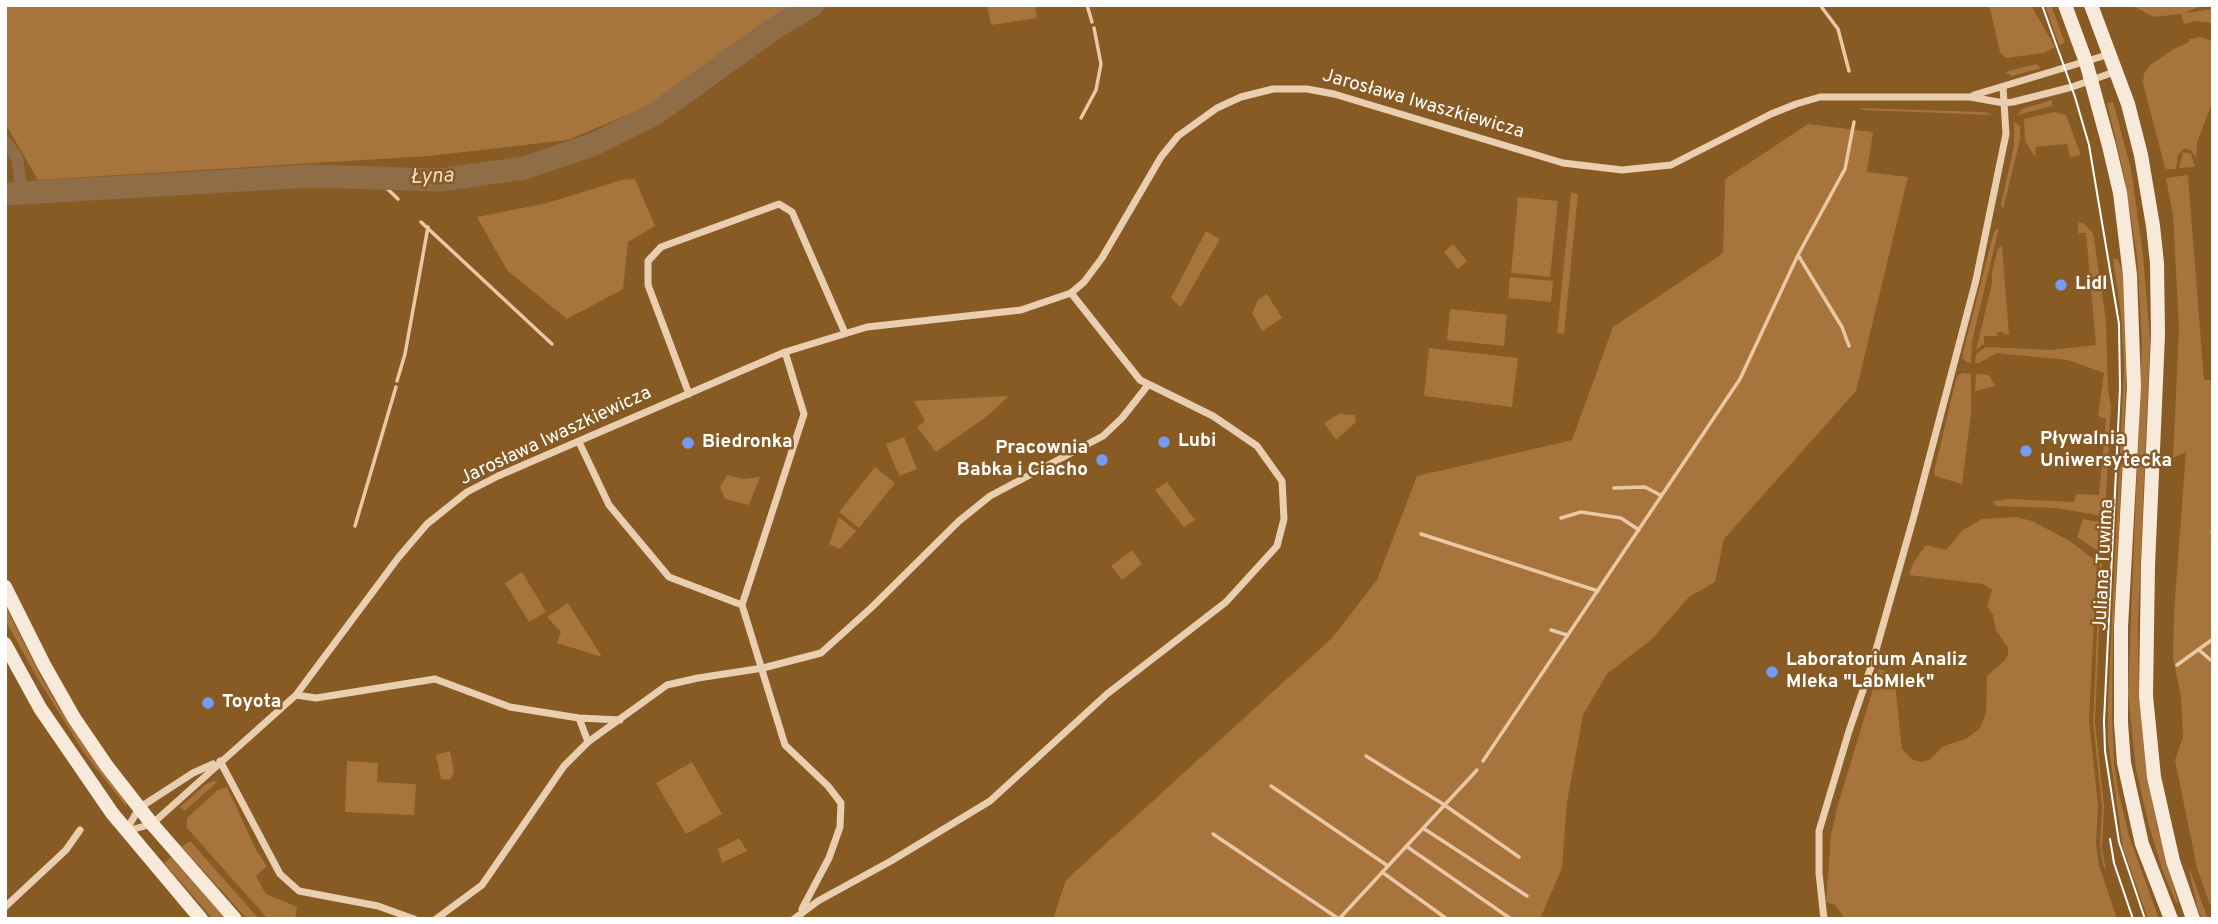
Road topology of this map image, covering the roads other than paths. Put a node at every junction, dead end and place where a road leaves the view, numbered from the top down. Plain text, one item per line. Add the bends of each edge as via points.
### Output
1 (2065, 5) edge
2 (2091, 5) edge
3 (2110, 54) junction
4 (2086, 62) junction
5 (2117, 71) junction
6 (2091, 80) junction
7 (2003, 87) junction
8 (1970, 97) junction
9 (2004, 103) junction
10 (1071, 293) junction
11 (845, 333) junction
12 (785, 352) junction
13 (1148, 386) junction
14 (689, 394) junction
15 (579, 442) junction
16 (5, 587) edge
17 (742, 604) junction
18 (5, 644) edge
19 (763, 668) junction
20 (296, 695) junction
21 (579, 718) junction
22 (620, 720) junction
23 (588, 742) junction
24 (220, 761) junction
25 (139, 808) junction
26 (152, 824) junction
27 (80, 830) dead end
28 (126, 831) junction
29 (5, 907) edge
30 (801, 912) junction
31 (201, 919) edge
32 (235, 919) edge
33 (414, 919) edge
34 (436, 919) edge
35 (794, 919) edge
36 (1824, 919) edge
37 (2171, 919) edge
38 (2193, 919) edge

1 - 4 main road, Juliana Tuwima
2 - 3 main road
3 - 4 street, Jarosława Iwaszkiewicza
3 - 5 main road
4 - 6 main road, Juliana Tuwima
4 - 7 street, Jarosława Iwaszkiewicza
5 - 6 street, Jarosława Iwaszkiewicza
5 - 38 main road via 2141,155 2157,263 2146,631 2149,737 2173,860
6 - 9 street, Jarosława Iwaszkiewicza
6 - 37 main road, Juliana Tuwima via 2120,194 2133,321 2134,386 2121,627 2124,763 2142,844
7 - 8 street, Jarosława Iwaszkiewicza
7 - 9 street
8 - 9 street, Jarosława Iwaszkiewicza
8 - 10 street, Jarosława Iwaszkiewicza via 1819,97 1771,114 1671,165 1622,170 1563,163 1334,94 1273,89 1217,108 1178,136 1102,258
9 - 36 street via 2006,134 1976,280 1872,664 1819,831
10 - 11 street, Jarosława Iwaszkiewicza via 1021,310 900,322
10 - 13 street
11 - 12 street, Jarosława Iwaszkiewicza
11 - 14 street via 792,212 779,204 661,247 648,261 648,285
12 - 14 street, Jarosława Iwaszkiewicza
12 - 17 street via 804,414
13 - 19 street via 1103,436 990,496 958,521 821,653
13 - 30 street via 1213,416 1257,446 1282,481 1284,519 1277,546 1226,602 1107,694 990,801
14 - 15 street, Jarosława Iwaszkiewicza
15 - 17 street via 609,505 669,577
15 - 20 street, Jarosława Iwaszkiewicza via 467,492 433,519 398,558
16 - 25 main road via 75,718
17 - 19 street
18 - 28 main road via 40,708
19 - 22 street via 667,685
19 - 30 street via 785,746 841,803 840,827 829,858
20 - 21 street via 316,698 435,678 510,707
20 - 24 street, Jarosława Iwaszkiewicza
21 - 22 street
21 - 23 street
22 - 23 street
23 - 34 street via 564,766 482,885
24 - 25 street, Jarosława Iwaszkiewicza
24 - 26 street, Jarosława Iwaszkiewicza
24 - 33 street via 280,874 299,891 378,906
25 - 26 main road
25 - 28 street, Jarosława Iwaszkiewicza
26 - 28 street, Jarosława Iwaszkiewicza
26 - 32 main road
27 - 29 street via 66,850
28 - 31 main road
30 - 35 street

